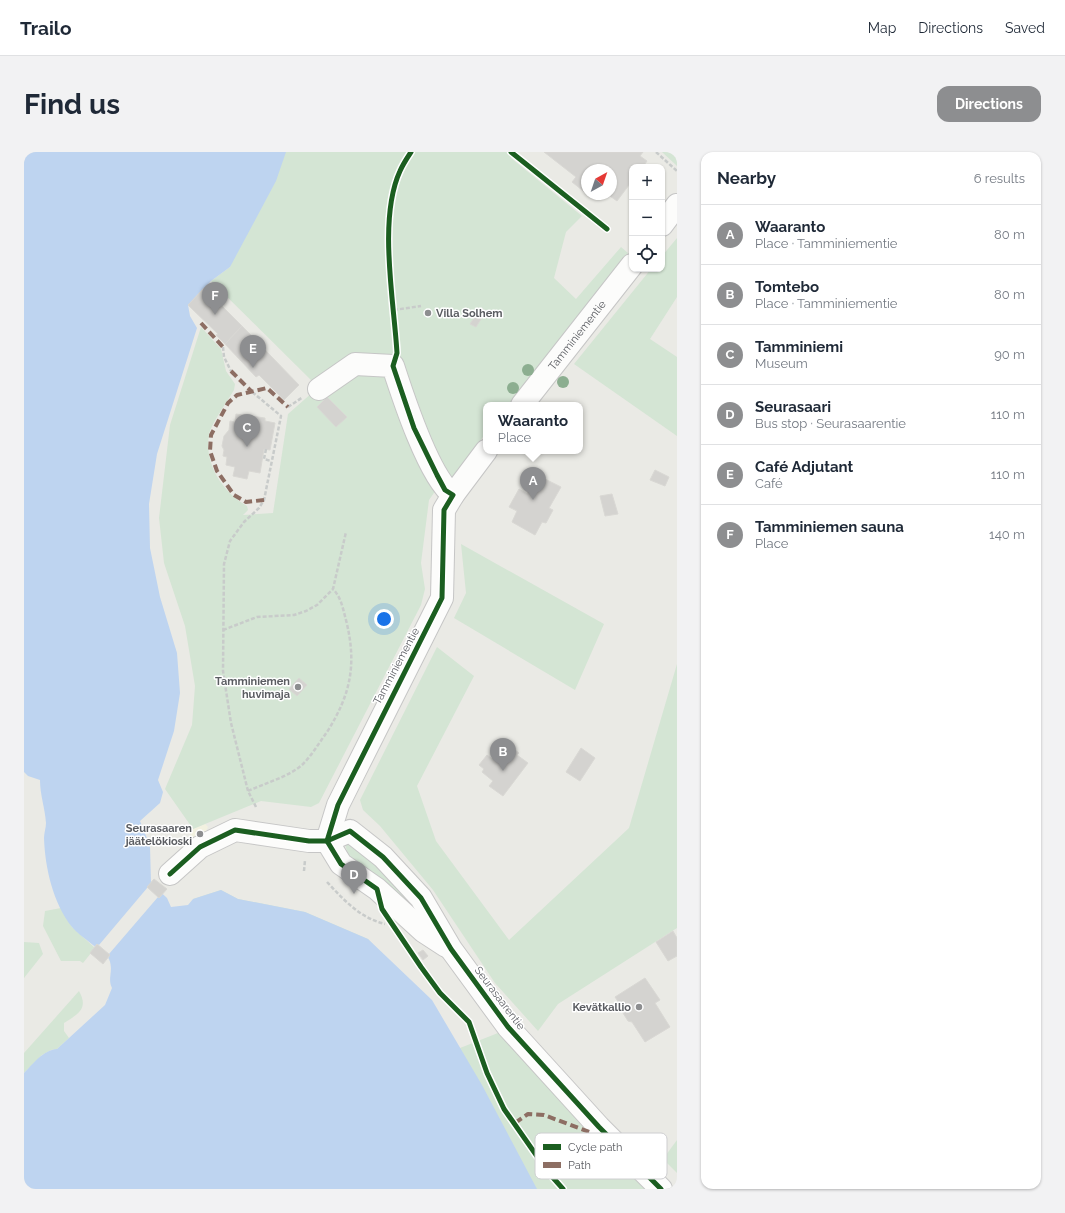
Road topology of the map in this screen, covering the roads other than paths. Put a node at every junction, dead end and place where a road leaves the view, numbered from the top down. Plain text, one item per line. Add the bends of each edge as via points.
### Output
1 (677, 205) edge
2 (665, 221) edge
3 (629, 269) edge
4 (310, 393) road end
5 (524, 402) edge
6 (484, 454) edge
7 (452, 495) junction
8 (327, 841) junction
9 (170, 874) dead end
10 (451, 949) junction
11 (605, 1133) edge
12 (651, 1179) edge
13 (661, 1189) edge

1 - 2 street
3 - 5 street, Tamminiementie
4 - 7 street via 355,364 393,366 414,428 445,490
6 - 7 street, Tamminiementie
7 - 8 street, Tamminiementie via 444,510 442,598 338,805
8 - 9 street, Seurasaarentie via 309,841 234,830 200,847
8 - 10 street, Seurasaarentie via 341,864 377,889 423,931
8 - 10 street, Seurasaarentie via 350,831 383,857 421,898
10 - 11 street, Seurasaarentie via 508,1027
12 - 13 street, Seurasaarentie

